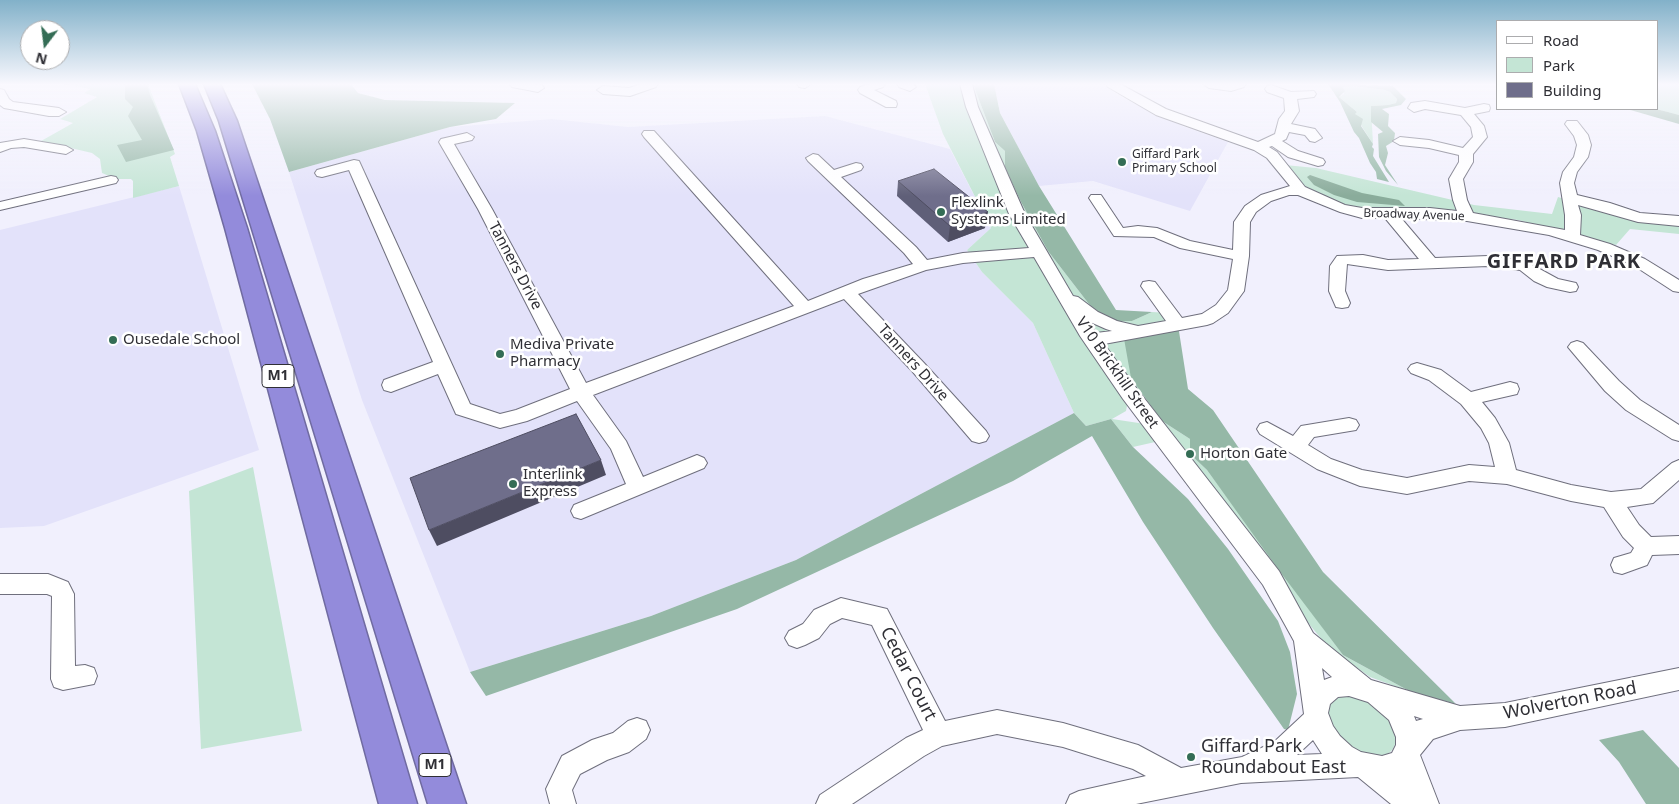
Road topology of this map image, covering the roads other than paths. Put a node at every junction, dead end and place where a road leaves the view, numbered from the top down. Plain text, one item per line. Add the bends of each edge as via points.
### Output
1 (202, 122) edge
2 (228, 122) edge
3 (978, 122) edge
4 (1192, 122) edge
5 (1286, 122) edge
6 (1472, 122) edge
7 (1572, 124) dead end
8 (1285, 127) junction
9 (649, 134) dead end
10 (467, 137) dead end
11 (1315, 138) dead end
12 (1400, 141) dead end
13 (1266, 144) junction
14 (0, 148) edge
15 (66, 150) dead end
16 (1466, 154) junction
17 (813, 158) dead end
18 (1318, 162) dead end
19 (856, 167) dead end
20 (322, 173) dead end
21 (833, 175) junction
22 (111, 180) dead end
23 (1300, 190) junction
24 (1096, 198) dead end
25 (1569, 198) junction
26 (0, 206) edge
27 (1390, 214) junction
28 (1467, 216) junction
29 (1679, 222) edge
30 (1572, 236) junction
31 (1518, 250) dead end
32 (1038, 252) junction
33 (1000, 255) junction
34 (1241, 256) junction
35 (1431, 263) junction
36 (923, 266) junction
37 (1525, 266) junction
38 (1675, 280) edge
39 (1149, 286) dead end
40 (1570, 287) dead end
41 (847, 292) junction
42 (1064, 294) junction
43 (1342, 303) dead end
44 (805, 308) junction
45 (1178, 326) junction
46 (1137, 331) junction
47 (1092, 340) junction
48 (1577, 347) dead end
49 (442, 366) junction
50 (1417, 369) dead end
51 (391, 385) dead end
52 (1510, 389) dead end
53 (581, 392) junction
54 (1130, 394) joint
55 (1460, 394) junction
56 (1349, 425) dead end
57 (1153, 426) joint
58 (1267, 429) dead end
59 (1679, 434) edge
60 (978, 436) dead end
61 (1296, 447) junction
62 (697, 463) dead end
63 (1679, 468) edge
64 (1507, 476) junction
65 (638, 487) junction
66 (1611, 500) junction
67 (581, 511) dead end
68 (1646, 546) junction
69 (1679, 546) edge
70 (1622, 565) dead end
71 (0, 584) edge
72 (796, 638) dead end
73 (1304, 640) junction
74 (85, 676) dead end
75 (1679, 679) edge
76 (1369, 690) junction
77 (1317, 714) junction
78 (1460, 718) junction
79 (637, 730) dead end
80 (939, 735) junction
81 (1408, 751) junction
82 (1363, 766) junction
83 (1241, 770) junction
84 (1179, 781) junction
85 (398, 804) edge
86 (447, 804) edge
87 (563, 804) edge
88 (829, 804) edge
89 (1079, 804) edge
90 (1412, 804) edge
91 (1426, 804) edge

1 - 85 highway, M1 via 236,228
2 - 86 highway, M1
3 - 32 street, V10 Brickhill Street via 1017,214
4 - 13 street, Broadway Avenue
5 - 8 street
6 - 16 street via 1477,126 1480,137
7 - 25 street via 1584,145 1581,157 1570,172 1567,183
8 - 11 street via 1310,132
8 - 13 street via 1281,136
9 - 44 street
10 - 53 street, Tanners Drive via 443,137 485,209
12 - 16 street via 1429,144
13 - 18 street
13 - 23 street, Broadway Avenue
14 - 15 street via 24,143
16 - 28 street via 1466,162 1456,179
17 - 21 street
19 - 21 street
20 - 49 street via 354,164 382,222
21 - 36 street
22 - 26 street
23 - 27 street, Broadway Avenue via 1362,214
23 - 34 street via 1266,198 1250,209 1242,222
24 - 34 street via 1122,239 1138,231 1157,233 1186,245
25 - 29 street via 1638,217
25 - 30 street via 1573,215
27 - 28 street, Broadway Avenue
27 - 35 street
28 - 30 street, Broadway Avenue
30 - 38 street, Broadway Avenue via 1622,254
31 - 37 street
32 - 33 street
32 - 42 street, V10 Brickhill Street
33 - 36 street
33 - 42 street via 1038,271
34 - 45 street via 1236,291 1222,309 1207,319
35 - 37 street via 1488,262
35 - 43 street via 1388,265 1343,259 1338,266 1337,291
36 - 41 street
37 - 40 street via 1540,277
39 - 45 street
41 - 44 street
41 - 60 street, Tanners Drive
42 - 46 street via 1092,316
42 - 47 street, V10 Brickhill Street
44 - 53 street
45 - 46 street
46 - 47 street
47 - 54 street, V10 Brickhill Street
48 - 59 street via 1633,405
49 - 51 street
49 - 53 street via 463,409 500,421
50 - 55 street via 1435,375
52 - 55 street
53 - 65 street, Tanners Drive via 619,446
54 - 57 street, V10 Brickhill Street
55 - 64 street via 1488,423 1499,443
56 - 61 street via 1308,431
57 - 73 street, V10 Brickhill Street via 1271,578
58 - 61 street
61 - 64 street via 1324,464 1360,478 1407,486 1469,473
62 - 65 street
63 - 66 street via 1646,497
64 - 66 street
65 - 67 street
66 - 68 street via 1630,531
68 - 69 street
68 - 70 street via 1639,559
71 - 74 street via 48,584 60,589 63,594 63,679
72 - 80 street, Cedar Court via 811,631 822,617 841,608 879,616
73 - 76 street, V10 Brickhill Street
73 - 77 street, V10 Brickhill Street
75 - 78 street, Wolverton Road via 1504,715
76 - 77 street via 1349,685 1326,690 1320,698
76 - 78 street, Wolverton Road
76 - 81 street via 1398,712 1406,724
77 - 82 street via 1322,732 1331,745 1343,756
77 - 83 street via 1283,751
78 - 81 street, Wolverton Road via 1425,730
79 - 87 street via 620,743 570,765 559,789
80 - 84 street via 997,722 1063,735 1138,758
80 - 88 street via 915,747
81 - 82 street via 1393,767
81 - 91 street
82 - 83 street
82 - 90 street
83 - 84 street
84 - 89 street

